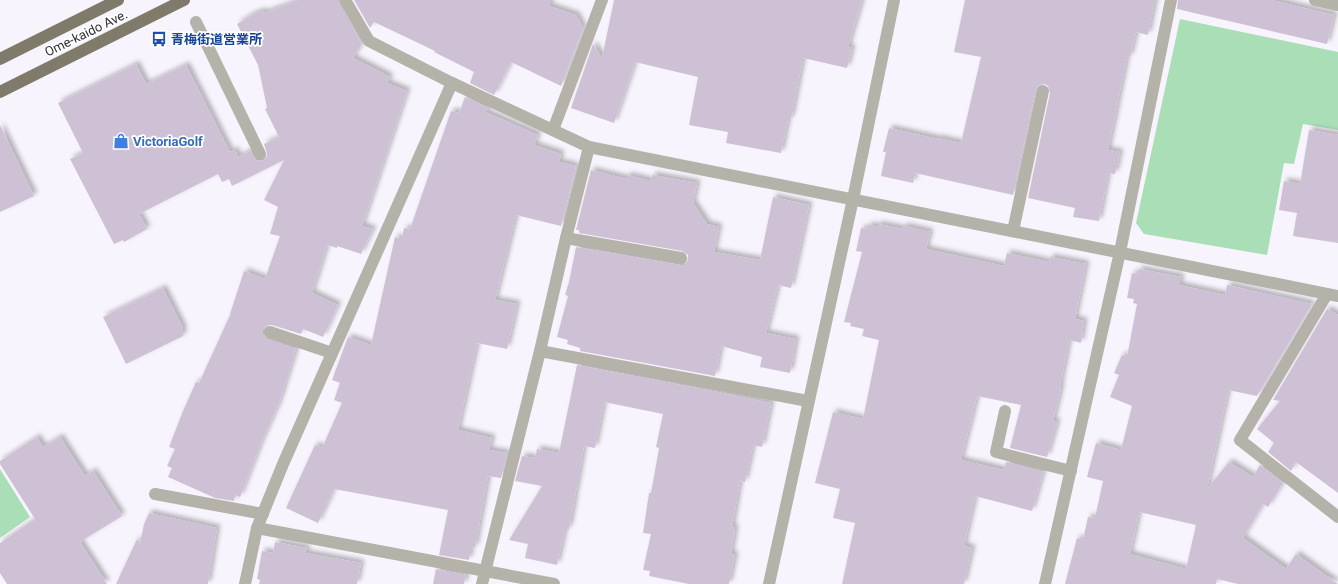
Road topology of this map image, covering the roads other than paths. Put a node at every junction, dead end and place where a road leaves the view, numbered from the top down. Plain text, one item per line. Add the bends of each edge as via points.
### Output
1 (118, 0) edge
2 (184, 0) edge
3 (344, 0) edge
4 (602, 0) edge
5 (894, 0) edge
6 (1171, 0) edge
7 (1315, 0) edge
8 (1336, 5) dead end
9 (196, 22) dead end
10 (0, 59) edge
11 (452, 83) junction
12 (1043, 91) dead end
13 (0, 92) edge
14 (553, 130) junction
15 (589, 147) junction
16 (260, 154) dead end
17 (853, 199) junction
18 (1013, 231) junction
19 (566, 238) junction
20 (1120, 252) junction
21 (681, 258) dead end
22 (1332, 295) edge
23 (270, 332) dead end
24 (540, 351) junction
25 (332, 353) junction
26 (808, 401) junction
27 (1005, 411) dead end
28 (1071, 471) junction
29 (155, 494) dead end
30 (263, 514) junction
31 (1338, 517) edge
32 (257, 528) junction
33 (485, 571) junction
34 (245, 584) edge
35 (482, 584) edge
36 (554, 584) edge
37 (769, 584) edge
38 (1045, 584) edge

1 - 10 main road, Ome-kaido Ave.
2 - 13 main road, Ome-kaido Ave.
3 - 11 street via 369,41
4 - 14 street
5 - 17 street
6 - 20 street
7 - 8 street
9 - 16 street
11 - 14 street
11 - 25 street
12 - 18 street
14 - 15 street
15 - 17 street
15 - 19 street
17 - 18 street
17 - 26 street
18 - 20 street
19 - 21 street
19 - 24 street
20 - 22 street
20 - 28 street
22 - 31 street via 1240,440
23 - 25 street
24 - 26 street
24 - 33 street
25 - 30 street
26 - 37 street
27 - 28 street via 996,452
28 - 38 street
29 - 30 street
30 - 32 street
32 - 33 street
32 - 34 street
33 - 35 street
33 - 36 street

